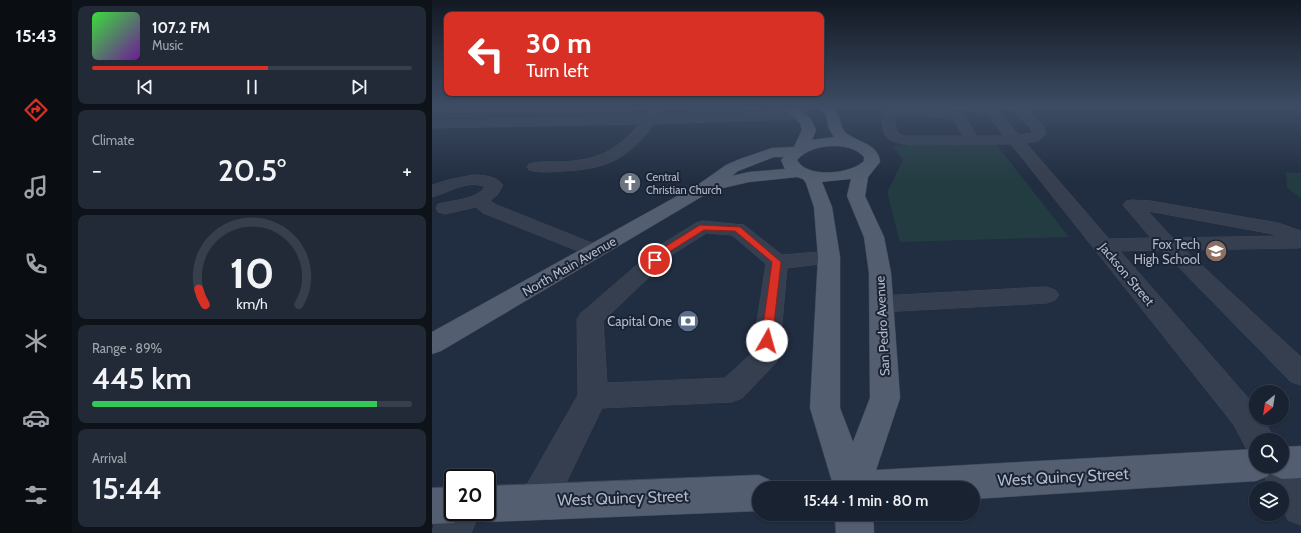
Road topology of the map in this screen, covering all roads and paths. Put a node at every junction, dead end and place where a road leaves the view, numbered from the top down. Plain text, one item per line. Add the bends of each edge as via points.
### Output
1 (639, 131) edge
2 (809, 131) edge
3 (837, 131) edge
4 (890, 131) edge
5 (937, 131) edge
6 (967, 131) edge
7 (1007, 131) edge
8 (1038, 131) edge
9 (942, 140) junction
10 (973, 140) junction
11 (1015, 140) junction
12 (853, 144) junction
13 (798, 150) junction
14 (869, 166) junction
15 (535, 167) dead end
16 (804, 174) junction
17 (705, 188) junction
18 (432, 192) edge
19 (478, 200) junction
20 (445, 208) dead end
21 (1301, 238) edge
22 (1301, 242) edge
23 (1167, 244) junction
24 (1104, 245) junction
25 (595, 251) junction
26 (829, 257) junction
27 (777, 262) junction
28 (1047, 295) dead end
29 (881, 304) junction
30 (432, 344) edge
31 (1301, 374) edge
32 (593, 396) junction
33 (1256, 433) edge
34 (1301, 462) edge
35 (1289, 463) edge
36 (1249, 465) edge
37 (1280, 473) edge
38 (850, 481) edge
39 (855, 481) edge
40 (980, 481) edge
41 (752, 493) edge
42 (538, 501) junction
43 (496, 503) edge
44 (444, 505) edge
45 (432, 506) edge
46 (1301, 508) edge
47 (457, 521) edge
48 (854, 521) edge
49 (450, 533) edge
50 (855, 533) edge

1 - 15 street via 622,150 587,165
2 - 13 main road
3 - 12 main road via 840,136
4 - 9 street via 898,139 909,141
5 - 9 street
6 - 10 street
7 - 11 street, Jackson Street
8 - 11 street via 1039,134 1033,138
9 - 10 street
10 - 11 street
11 - 24 street, Jackson Street
12 - 13 main road, North Main Avenue via 827,142 810,144
12 - 14 main road via 861,146 871,154 872,162
13 - 16 main road, San Pedro Avenue via 789,160 790,164
13 - 17 main road, North Main Avenue via 772,153 746,162 732,168
14 - 16 main road, North Main Avenue via 856,173 842,176 820,177
14 - 29 main road, San Pedro Avenue via 860,176 856,196 874,237 880,273
16 - 17 main road, North Main Avenue via 749,177
16 - 26 main road, San Pedro Avenue via 814,182 823,207
17 - 25 main road, North Main Avenue
18 - 19 street via 463,182 491,182 494,185 491,192
19 - 20 street
19 - 25 street via 490,209
21 - 23 street via 1271,227 1152,206 1132,205
22 - 23 street
23 - 24 street
23 - 31 street
24 - 33 street, Jackson Street via 1245,416
25 - 30 main road, North Main Avenue
26 - 27 street
26 - 38 main road, San Pedro Avenue via 825,408
27 - 32 street via 765,357 732,390
27 - 32 street via 737,229 702,227 666,250 590,319
28 - 29 street
29 - 39 main road, San Pedro Avenue via 885,398
32 - 42 street
34 - 35 main road
36 - 40 main road, West Quincy Street
37 - 46 street
41 - 42 main road, West Quincy Street
42 - 43 main road, West Quincy Street
44 - 45 main road
47 - 49 street
48 - 50 main road

